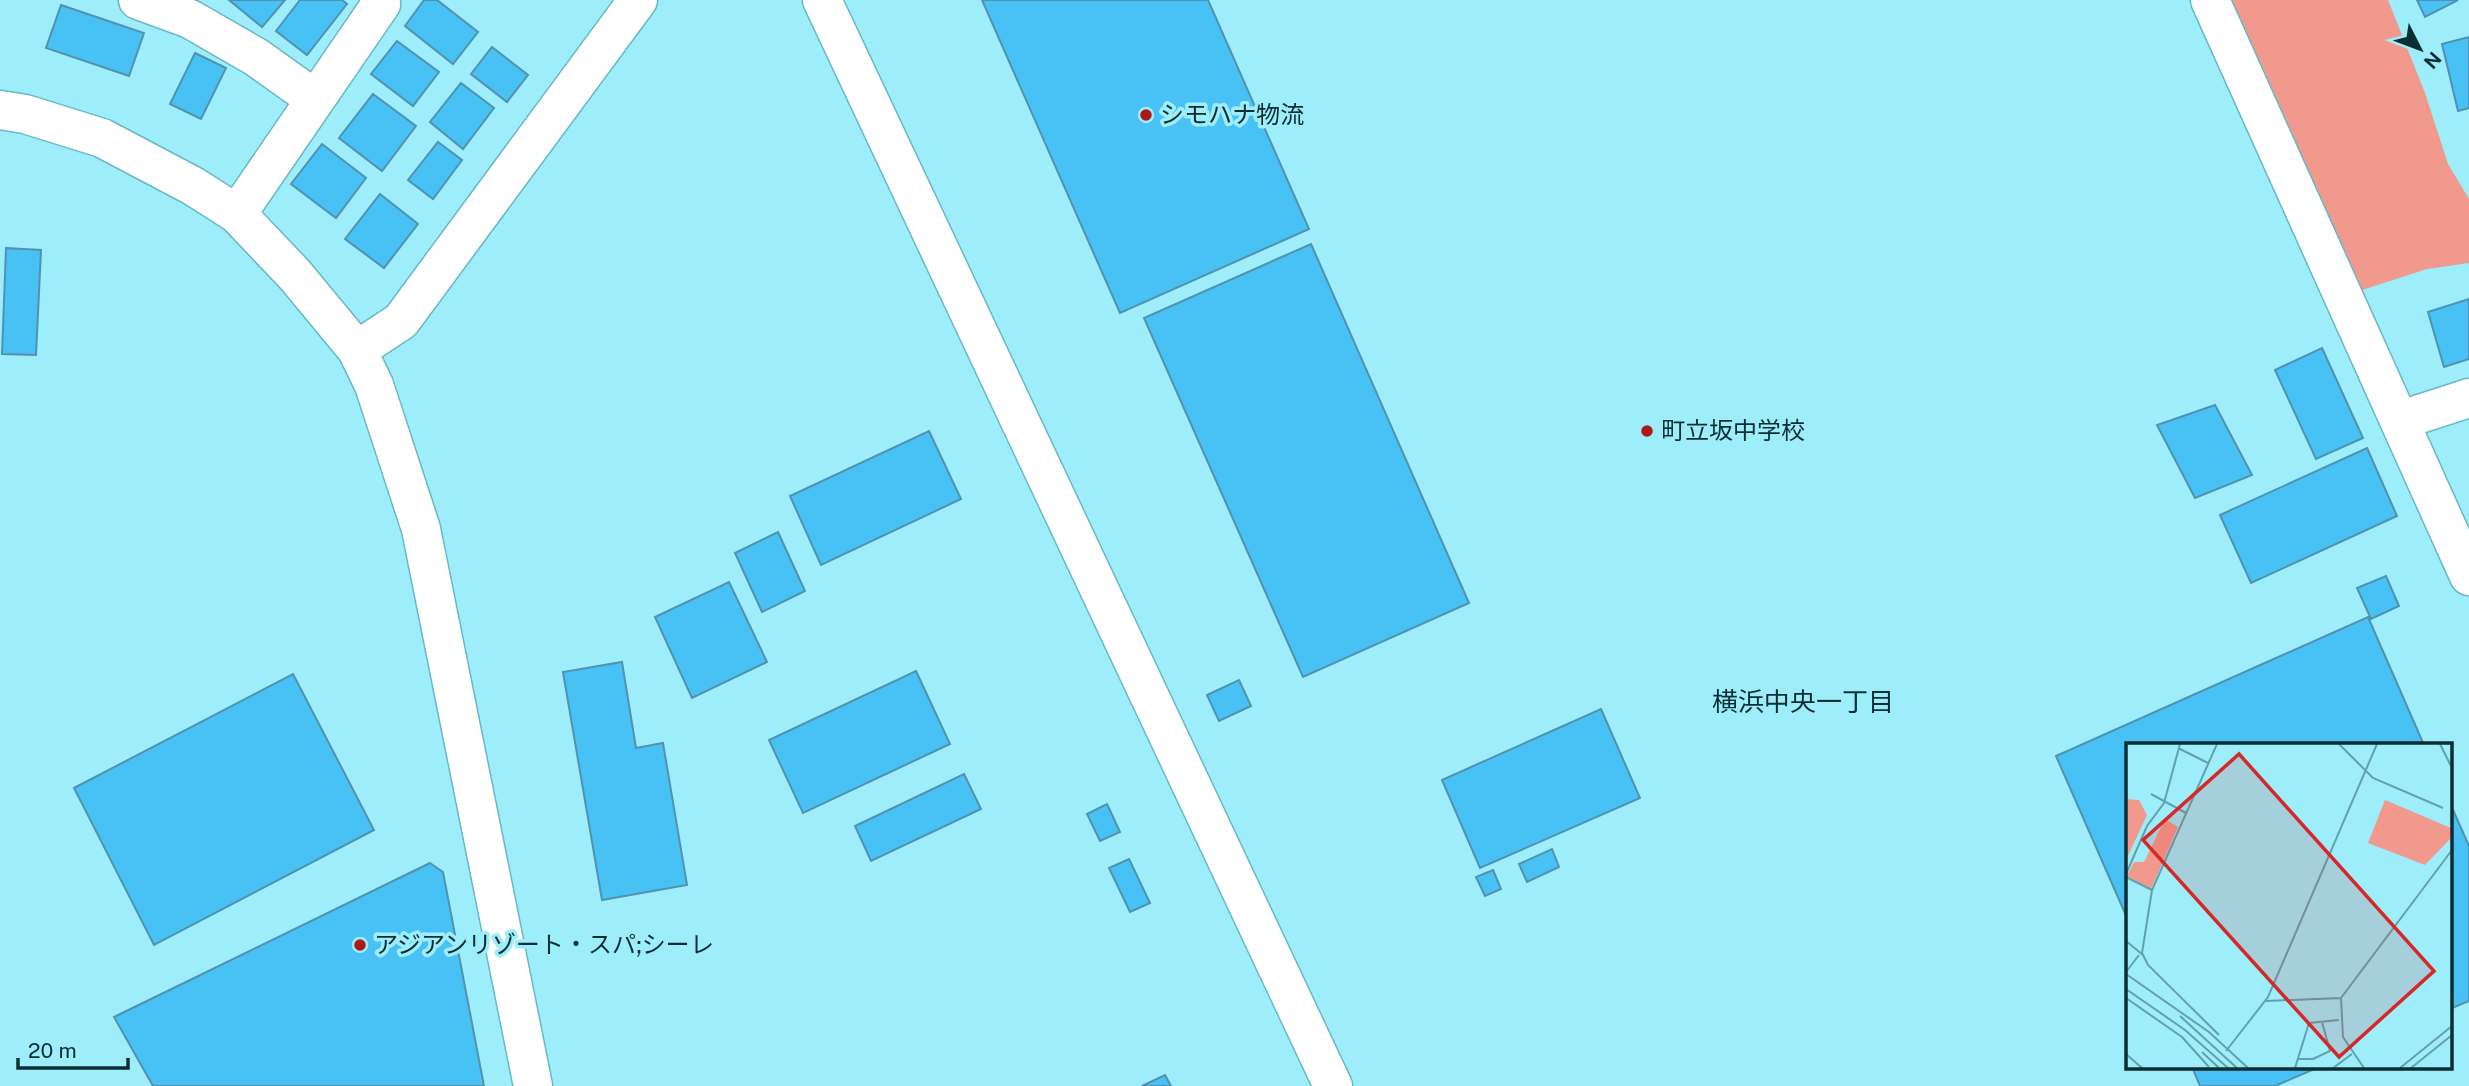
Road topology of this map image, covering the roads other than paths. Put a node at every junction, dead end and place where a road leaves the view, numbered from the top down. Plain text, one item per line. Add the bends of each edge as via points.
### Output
1 (138, 0) edge
2 (379, 0) edge
3 (638, 0) edge
4 (822, 0) edge
5 (2210, 0) edge
6 (315, 99) junction
7 (0, 110) edge
8 (237, 214) junction
9 (357, 350) junction
10 (2469, 398) edge
11 (2401, 420) junction
12 (2469, 576) edge
13 (533, 1086) edge
14 (1333, 1086) edge

1 - 6 street via 201,26 256,57
2 - 6 street via 381,4
3 - 9 street via 401,321
4 - 14 street
5 - 11 street
6 - 8 street
7 - 8 street via 102,138
8 - 9 street
9 - 13 street via 374,385 421,529
10 - 11 street
11 - 12 street

